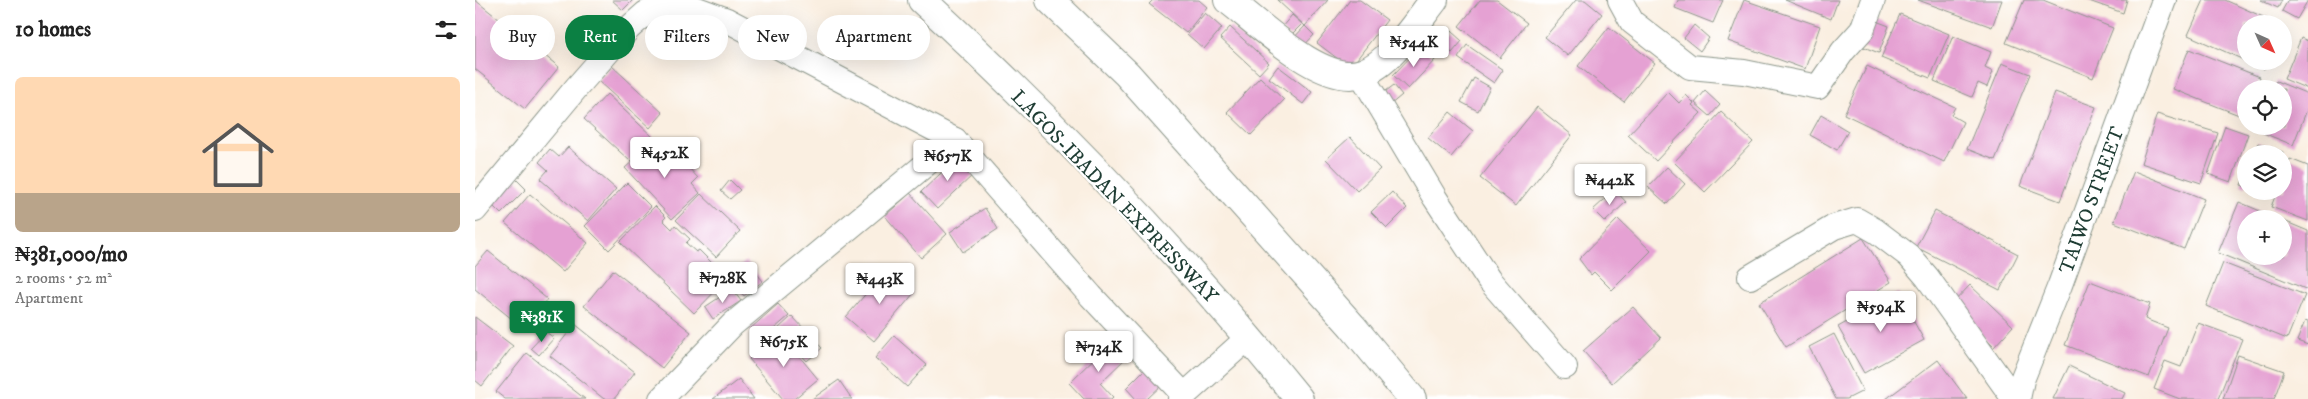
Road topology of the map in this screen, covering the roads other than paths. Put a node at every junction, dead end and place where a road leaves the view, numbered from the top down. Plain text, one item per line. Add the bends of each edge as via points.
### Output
1 (922, 0) edge
2 (1050, 0) edge
3 (1228, 0) edge
4 (1434, 0) edge
5 (1620, 0) edge
6 (1873, 0) edge
7 (2164, 0) edge
8 (1361, 74) junction
9 (955, 140) junction
10 (475, 210) edge
11 (1750, 277) dead end
12 (1249, 338) junction
13 (1565, 367) dead end
14 (1182, 397) edge
15 (661, 399) edge
16 (1299, 399) edge
17 (1412, 399) edge
18 (2014, 399) edge
19 (2018, 399) edge

1 - 12 main road, LAGOS-IBADAN EXPRESSWAY via 1115,190
2 - 17 main road via 1127,74 1352,326
3 - 8 main road via 1308,64 1339,74
4 - 8 main road via 1397,46
5 - 6 street via 1632,22 1690,67 1744,72 1818,88 1843,51 1863,30
7 - 19 street, TAIWO STREET via 2022,380
8 - 13 street via 1435,198 1489,280
9 - 10 street via 727,20 697,9 665,5 646,13 629,28
9 - 14 street
9 - 15 street via 733,324
11 - 18 street via 1835,227 1857,220 1909,256
12 - 14 street
12 - 16 main road, LAGOS-IBADAN EXPRESSWAY

